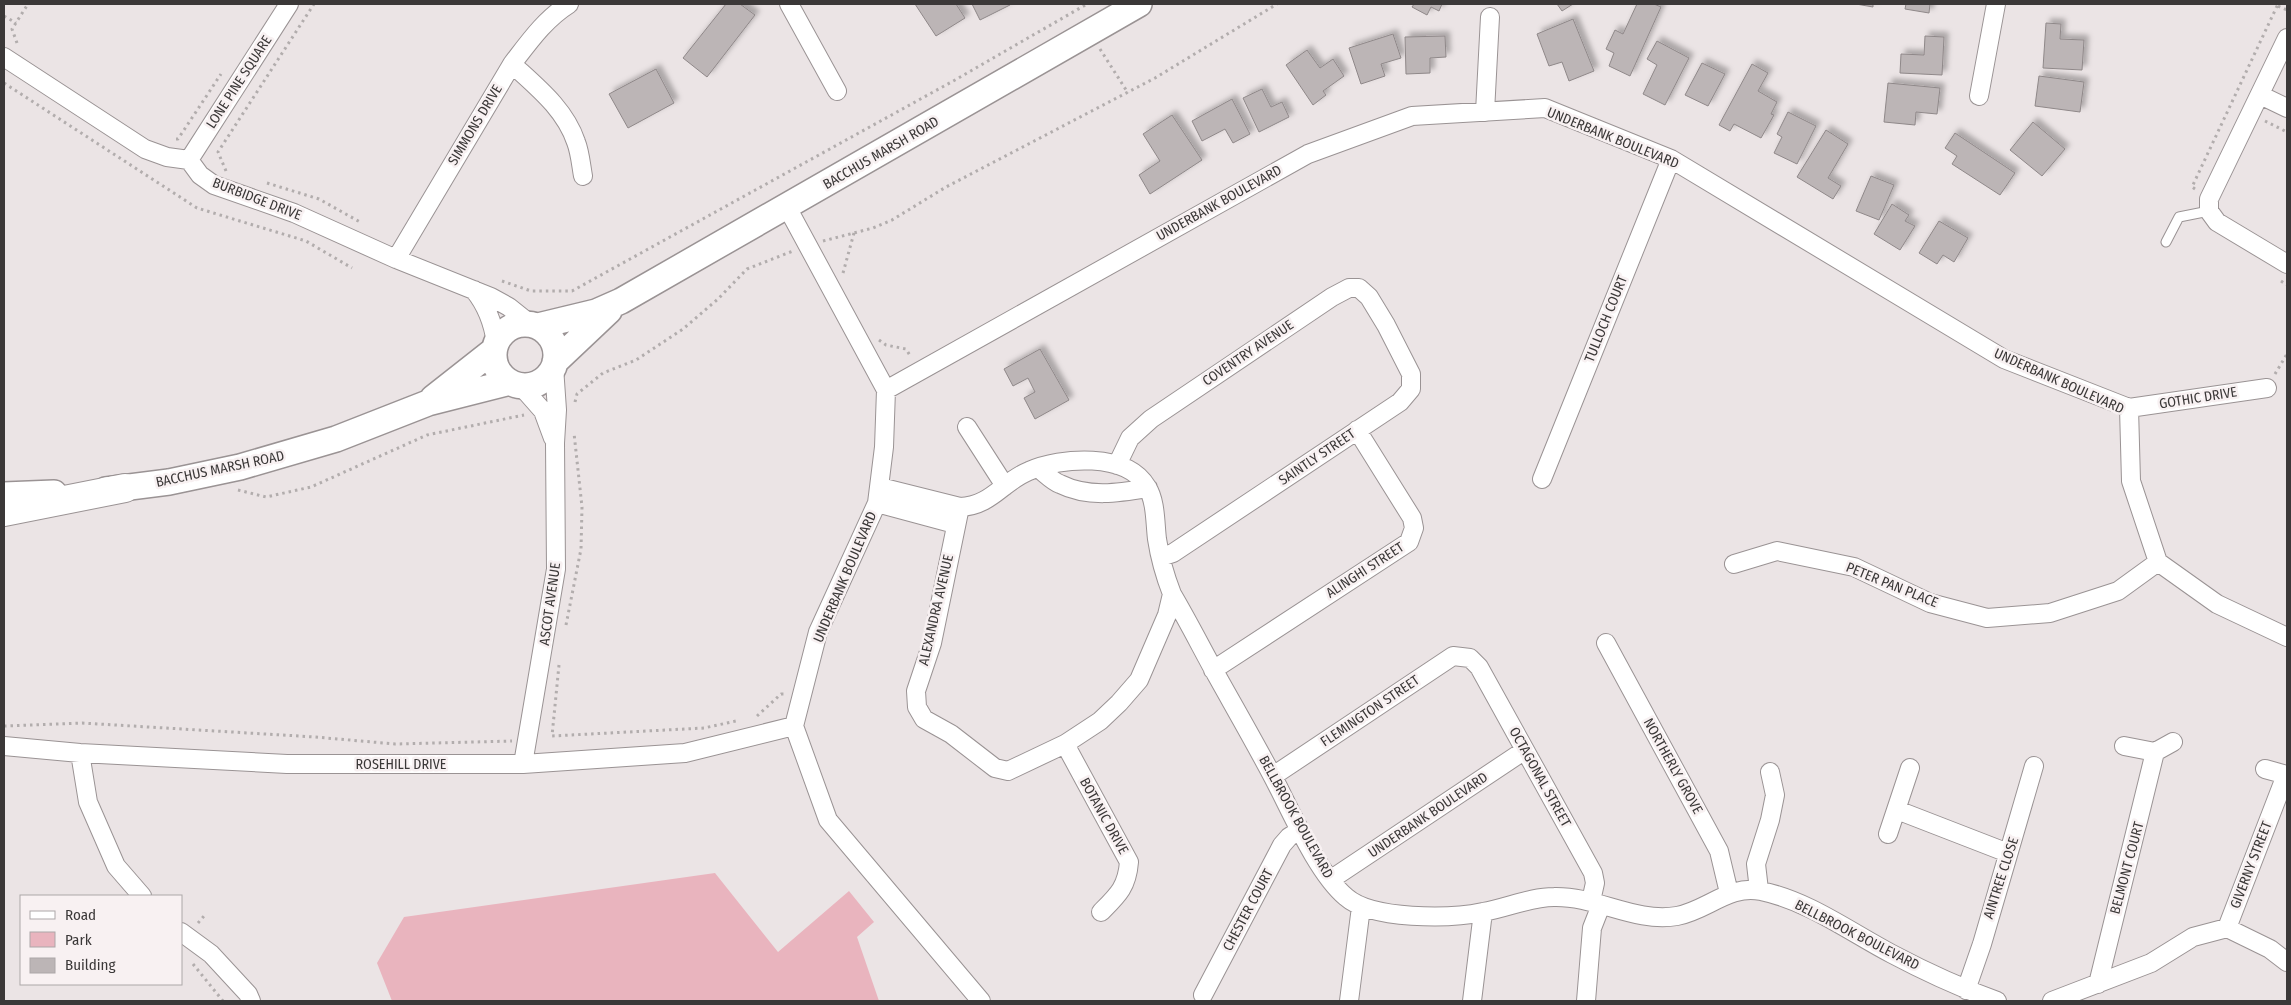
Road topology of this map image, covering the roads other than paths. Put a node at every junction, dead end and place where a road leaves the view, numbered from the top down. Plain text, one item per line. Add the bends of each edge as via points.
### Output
1 (289, 4) edge
2 (569, 4) edge
3 (789, 4) edge
4 (1139, 4) edge
5 (1996, 4) edge
6 (1490, 17) dead end
7 (2287, 38) edge
8 (4, 57) edge
9 (512, 64) junction
10 (837, 91) dead end
11 (2260, 95) junction
12 (1979, 96) dead end
13 (2287, 108) edge
14 (1485, 112) junction
15 (1670, 159) junction
16 (189, 160) junction
17 (583, 176) dead end
18 (788, 207) junction
19 (2209, 211) junction
20 (2166, 242) dead end
21 (396, 258) junction
22 (2287, 264) edge
23 (474, 290) junction
24 (621, 301) junction
25 (534, 325) junction
26 (1386, 325) joint
27 (495, 346) junction
28 (555, 365) junction
29 (516, 384) junction
30 (2267, 388) road end
31 (886, 390) junction
32 (428, 403) junction
33 (2129, 408) junction
34 (550, 411) junction
35 (967, 427) dead end
36 (1358, 430) junction
37 (1117, 465) junction
38 (1038, 468) junction
39 (1542, 479) dead end
40 (1005, 486) junction
41 (125, 488) junction
42 (1148, 488) junction
43 (4, 495) edge
44 (879, 495) junction
45 (960, 507) junction
46 (4, 512) edge
47 (955, 524) junction
48 (1161, 557) junction
49 (2158, 562) junction
50 (1734, 564) dead end
51 (1172, 594) junction
52 (2287, 637) edge
53 (1606, 643) dead end
54 (1470, 658) joint
55 (1213, 670) junction
56 (794, 726) junction
57 (2173, 742) dead end
58 (1064, 744) junction
59 (4, 746) edge
60 (2124, 746) dead end
61 (1525, 750) junction
62 (2156, 752) junction
63 (80, 754) junction
64 (523, 764) junction
65 (2034, 766) dead end
66 (1910, 768) dead end
67 (2265, 769) dead end
68 (1770, 772) dead end
69 (2287, 775) edge
70 (1273, 776) junction
71 (1897, 810) junction
72 (1300, 830) junction
73 (1888, 834) dead end
74 (2008, 853) junction
75 (1330, 880) junction
76 (1759, 890) junction
77 (1730, 893) junction
78 (141, 895) edge
79 (1596, 903) junction
80 (1361, 907) junction
81 (1101, 912) dead end
82 (1482, 912) junction
83 (2227, 928) junction
84 (182, 933) edge
85 (2287, 962) edge
86 (2098, 984) junction
87 (1966, 990) junction
88 (1203, 995) dead end
89 (251, 1001) edge
90 (981, 1001) edge
91 (1349, 1001) edge
92 (1472, 1001) edge
93 (1586, 1001) edge
94 (1997, 1001) edge
95 (2052, 1001) edge

1 - 16 street, LONE PINE SQUARE
2 - 9 street, SIMMONS DRIVE via 532,37
3 - 10 street
4 - 18 main road, BACCHUS MARSH ROAD
5 - 12 street
6 - 14 street
7 - 11 street
8 - 16 street via 145,149
9 - 17 street via 547,96 566,121 576,142
9 - 21 street, SIMMONS DRIVE
11 - 13 street
11 - 19 street via 2209,199
14 - 15 street, UNDERBANK BOULEVARD via 1545,108
14 - 31 street, UNDERBANK BOULEVARD via 1412,116 1308,154
15 - 33 street, UNDERBANK BOULEVARD via 2004,359
15 - 39 street, TULLOCH COURT
16 - 21 street, BURBIDGE DRIVE via 200,175 214,185 294,213
18 - 24 main road, BACCHUS MARSH ROAD
18 - 31 street
19 - 20 lane via 2180,217
19 - 22 street via 2218,222
21 - 23 street, BURBIDGE DRIVE
23 - 25 street, BURBIDGE DRIVE via 509,307
23 - 27 street via 493,322
24 - 25 main road, BACCHUS MARSH ROAD via 596,312
24 - 28 main road, BACCHUS MARSH ROAD via 595,322
25 - 27 main road via 509,327
25 - 28 main road via 547,332 553,341
26 - 36 street, SAINTLY STREET via 1410,374 1411,389 1400,402
26 - 37 street, COVENTRY AVENUE via 1369,297 1359,288 1349,288 1150,419 1130,438
27 - 29 main road via 497,369
27 - 32 main road, BACCHUS MARSH ROAD
28 - 29 main road via 540,382
28 - 34 street
29 - 32 main road, BACCHUS MARSH ROAD
29 - 34 street
30 - 33 street, GOTHIC DRIVE
31 - 44 street, UNDERBANK BOULEVARD
32 - 41 main road, BACCHUS MARSH ROAD via 369,428 240,468
33 - 49 street, UNDERBANK BOULEVARD via 2131,481
34 - 64 street, ASCOT AVENUE via 555,443 556,569
35 - 40 street
36 - 48 street, SAINTLY STREET via 1173,553
36 - 55 street, ALINGHI STREET via 1412,518 1414,528 1409,542
37 - 38 street, BELLBROOK BOULEVARD via 1066,460
37 - 42 street, BELLBROOK BOULEVARD via 1134,471
38 - 40 street, BELLBROOK BOULEVARD
38 - 42 street via 1059,484 1072,489 1113,494
40 - 45 street, BELLBROOK BOULEVARD via 973,506
41 - 43 main road, BACCHUS MARSH ROAD
41 - 46 highway
42 - 48 street, BELLBROOK BOULEVARD
44 - 45 street, BELLBROOK BOULEVARD
44 - 47 street
44 - 56 street, UNDERBANK BOULEVARD via 818,632
45 - 47 street, ALEXANDRA AVENUE
47 - 58 street, ALEXANDRA AVENUE via 932,642 916,691 918,707 924,719 951,734 994,768 1008,771
48 - 51 street, BELLBROOK BOULEVARD
49 - 50 street, PETER PAN PLACE via 2118,591 2050,614 1988,618 1930,603 1854,567 1777,551
49 - 52 street via 2217,604
51 - 55 street, BELLBROOK BOULEVARD
51 - 58 street, ALEXANDRA AVENUE via 1167,615 1139,680 1100,721
53 - 77 street, NORTHERLY GROVE via 1719,851
54 - 61 street, OCTAGONAL STREET via 1479,667
54 - 70 street, FLEMINGTON STREET via 1453,656
55 - 70 street, BELLBROOK BOULEVARD
56 - 64 street, ROSEHILL DRIVE via 686,754
56 - 90 street via 828,820
57 - 62 street
58 - 81 street, BOTANIC DRIVE via 1129,862 1128,877 1120,893
59 - 63 street, ROSEHILL DRIVE
60 - 62 street
61 - 75 street, UNDERBANK BOULEVARD
61 - 79 street, OCTAGONAL STREET via 1593,873
62 - 86 street, BELMONT COURT
63 - 64 street, ROSEHILL DRIVE via 287,764
63 - 78 street via 88,802 116,866
65 - 74 street, AINTREE CLOSE
66 - 71 street
67 - 69 street
68 - 76 street via 1776,795 1756,864
69 - 83 street, GIVERNY STREET
70 - 72 street, BELLBROOK BOULEVARD
71 - 73 street
71 - 74 street
72 - 75 street, BELLBROOK BOULEVARD
72 - 88 street, CHESTER COURT via 1282,844
74 - 87 street, AINTREE CLOSE
75 - 80 street, BELLBROOK BOULEVARD via 1346,898
76 - 77 street, BELLBROOK BOULEVARD
76 - 87 street, BELLBROOK BOULEVARD via 1823,914 1892,954
77 - 79 street, BELLBROOK BOULEVARD via 1678,916 1654,917
79 - 82 street, BELLBROOK BOULEVARD via 1551,897
79 - 93 street, OCTAGONAL STREET
80 - 82 street, BELLBROOK BOULEVARD via 1435,917
80 - 91 street
82 - 92 street
83 - 85 street via 2270,949
83 - 86 street via 2193,937 2151,963
84 - 89 street via 211,954
86 - 95 street
87 - 94 street, BELLBROOK BOULEVARD

